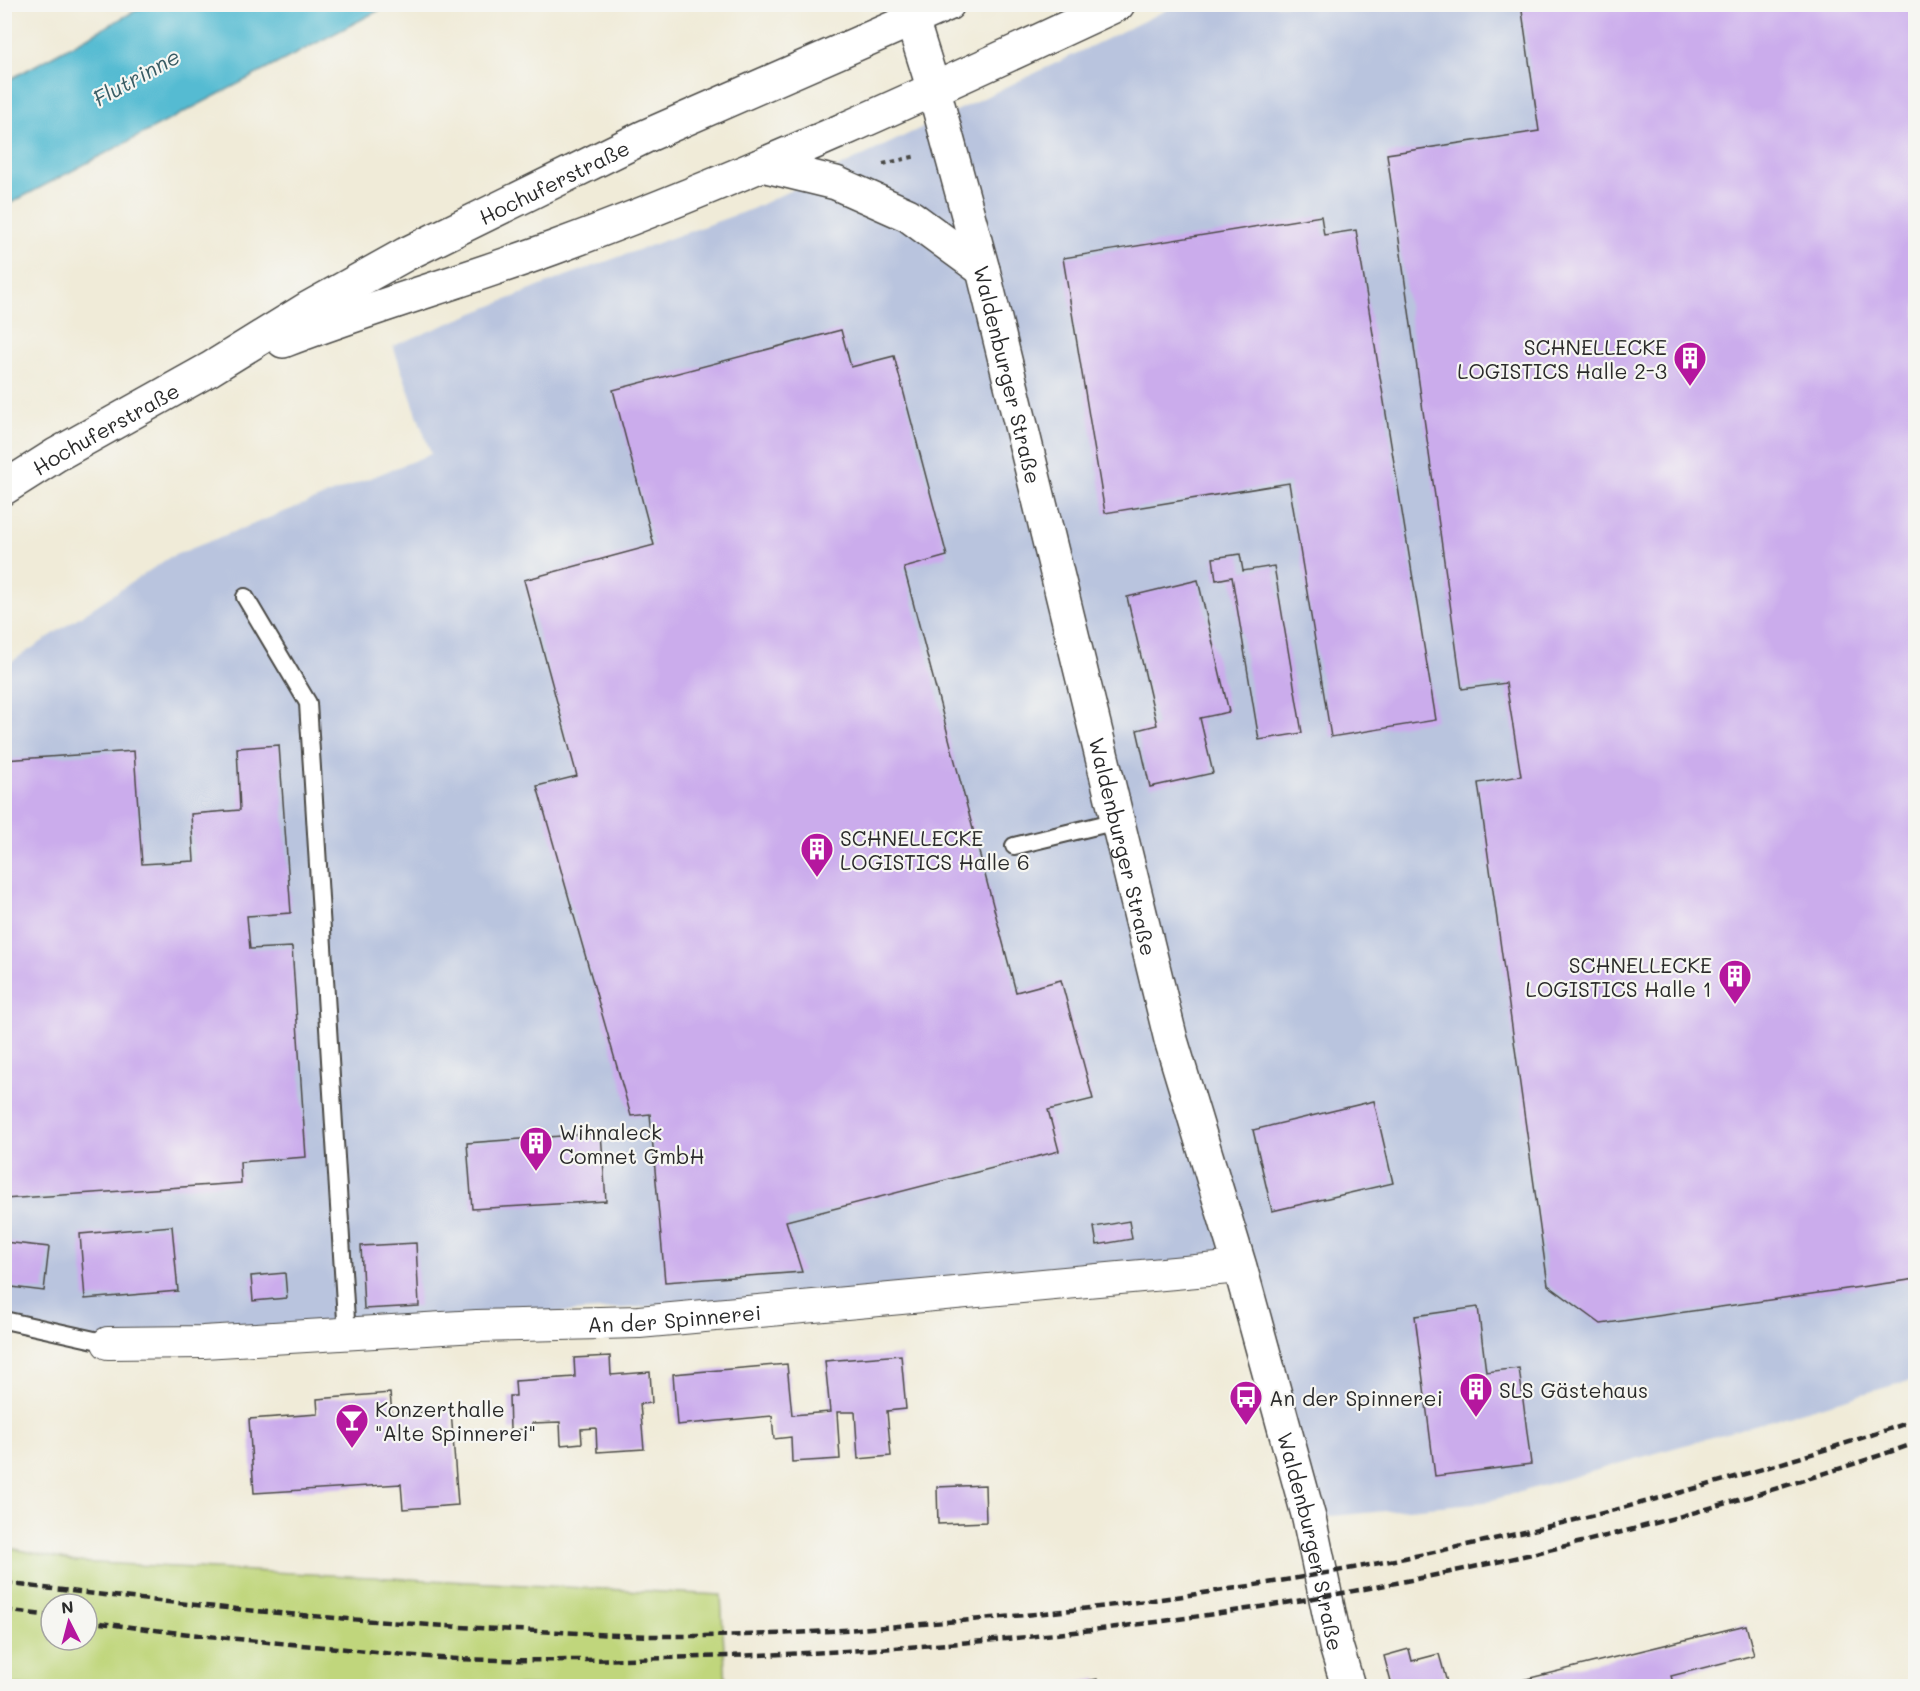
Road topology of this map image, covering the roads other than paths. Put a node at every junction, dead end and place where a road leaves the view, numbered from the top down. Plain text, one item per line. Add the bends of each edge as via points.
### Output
1 (948, 4) edge
2 (1118, 4) edge
3 (909, 12) edge
4 (934, 90) junction
5 (762, 165) junction
6 (983, 270) junction
7 (210, 369) junction
8 (4, 488) edge
9 (244, 597) dead end
10 (1117, 821) junction
11 (1014, 846) dead end
12 (1240, 1267) junction
13 (4, 1320) edge
14 (347, 1336) junction
15 (108, 1343) joint
16 (1348, 1686) edge

1 - 3 main road, Hochuferstraße
2 - 4 main road, Hochuferstraße
3 - 4 main road, Waldenburger Straße
3 - 7 main road, Hochuferstraße via 564,174 406,254
4 - 5 main road, Hochuferstraße
4 - 6 main road, Waldenburger Straße
5 - 6 main road via 836,183 908,215
5 - 7 main road, Hochuferstraße via 554,248 400,298
6 - 10 main road, Waldenburger Straße
7 - 8 main road, Hochuferstraße
9 - 14 lane via 308,703
10 - 11 lane
10 - 12 main road, Waldenburger Straße via 1171,1040
12 - 14 street, An der Spinnerei via 639,1322 477,1326
12 - 16 main road, Waldenburger Straße via 1309,1518
13 - 15 lane
14 - 15 street, An der Spinnerei

